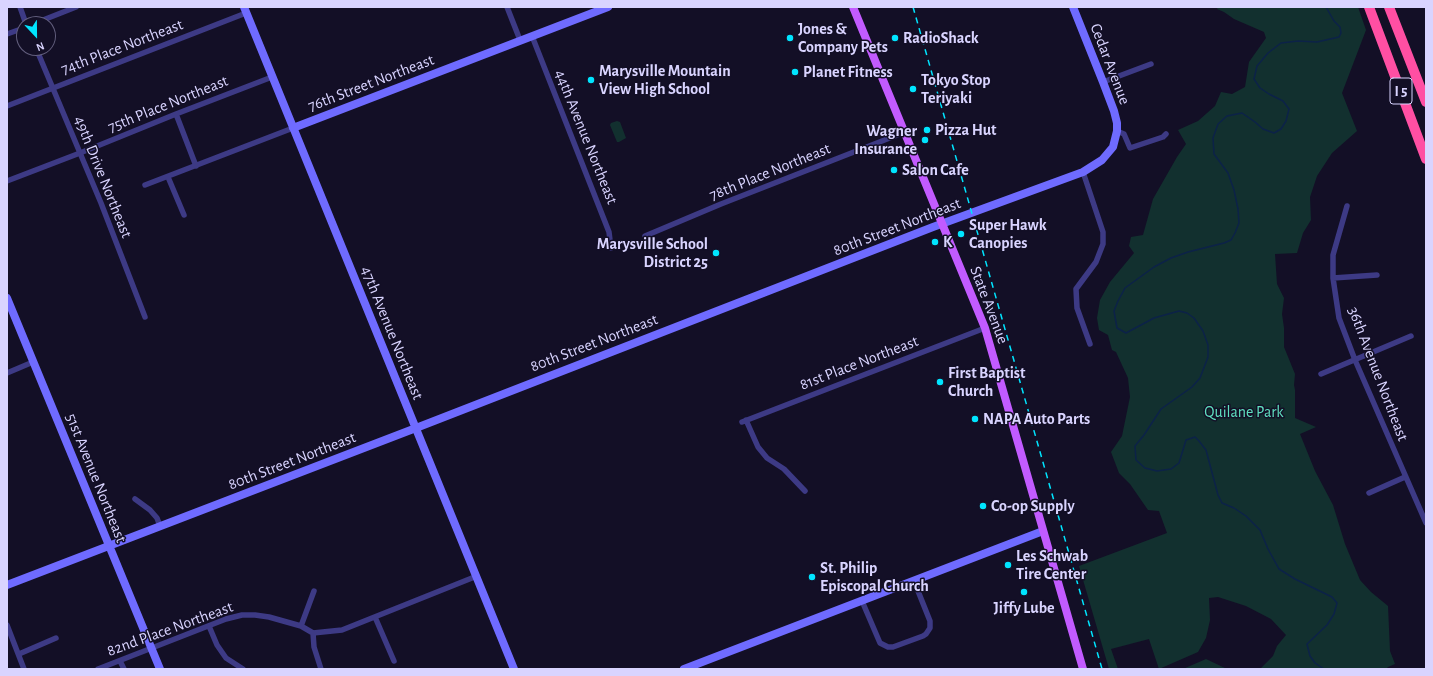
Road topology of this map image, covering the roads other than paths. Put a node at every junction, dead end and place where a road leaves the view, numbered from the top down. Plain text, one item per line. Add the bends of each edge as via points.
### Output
1 (76, 7) edge
2 (507, 7) edge
3 (608, 7) edge
4 (853, 7) edge
5 (1073, 7) edge
6 (1369, 7) edge
7 (1389, 7) edge
8 (596, 9) edge
9 (245, 10) edge
10 (53, 16) edge
11 (532, 36) junction
12 (520, 40) junction
13 (39, 56) edge
14 (1152, 64) dead end
15 (272, 77) junction
16 (1103, 82) junction
17 (53, 88) junction
18 (1426, 102) edge
19 (7, 106) edge
20 (176, 114) junction
21 (293, 128) junction
22 (1117, 131) junction
23 (904, 132) junction
24 (1166, 134) dead end
25 (80, 153) junction
26 (1426, 159) edge
27 (196, 166) junction
28 (1082, 172) junction
29 (168, 177) junction
30 (7, 181) edge
31 (145, 186) dead end
32 (1347, 206) dead end
33 (184, 214) dead end
34 (942, 224) junction
35 (645, 236) dead end
36 (611, 248) dead end
37 (1377, 275) dead end
38 (1333, 278) junction
39 (7, 298) edge
40 (145, 317) dead end
41 (985, 328) junction
42 (1411, 336) dead end
43 (1090, 344) dead end
44 (1355, 360) junction
45 (33, 362) junction
46 (7, 373) edge
47 (1321, 374) dead end
48 (416, 428) junction
49 (1405, 477) junction
50 (806, 491) dead end
51 (1369, 493) dead end
52 (135, 499) dead end
53 (1426, 523) edge
54 (160, 526) junction
55 (1043, 531) junction
56 (109, 546) junction
57 (477, 576) junction
58 (914, 581) junction
59 (7, 585) edge
60 (314, 591) dead end
61 (862, 601) junction
62 (375, 618) junction
63 (7, 625) edge
64 (209, 626) junction
65 (301, 626) junction
66 (313, 633) junction
67 (56, 638) dead end
68 (152, 649) junction
69 (19, 654) junction
70 (120, 661) junction
71 (394, 661) dead end
72 (24, 669) edge
73 (98, 669) edge
74 (124, 669) edge
75 (160, 669) edge
76 (243, 669) edge
77 (321, 669) edge
78 (514, 669) edge
79 (684, 669) edge
80 (1083, 669) edge

1 - 10 street
2 - 12 street
3 - 8 street, 76th Street Northeast
4 - 23 main road, State Avenue
5 - 16 street, Cedar Avenue
6 - 26 highway, I 5
7 - 18 highway, I 5
8 - 11 street, 76th Street Northeast
9 - 15 street, 47th Avenue Northeast
9 - 17 street, 74th Place Northeast
11 - 12 street, 76th Street Northeast
11 - 36 street, 44th Avenue Northeast via 609,232
12 - 21 street, 76th Street Northeast
13 - 17 street, 49th Drive Northeast
14 - 16 street
15 - 20 street, 75th Place Northeast
15 - 21 street, 47th Avenue Northeast
16 - 22 street, Cedar Avenue via 1114,111
17 - 19 street, 74th Place Northeast
17 - 25 street, 49th Drive Northeast
20 - 25 street, 75th Place Northeast
20 - 27 street
21 - 27 street, 76th Street Northeast
21 - 48 street, 47th Avenue Northeast
22 - 24 street via 1124,134 1130,148
22 - 28 street, 80th Street Northeast via 1112,146 1102,160
23 - 34 main road, State Avenue
23 - 35 street, 78th Place Northeast
25 - 30 street, 75th Place Northeast
25 - 40 street, 49th Drive Northeast
27 - 29 street, 76th Street Northeast
28 - 34 street, 80th Street Northeast
28 - 43 street via 1104,232 1103,244 1096,262 1076,289 1077,308
29 - 31 street, 76th Street Northeast
29 - 33 street
32 - 38 street, 36th Avenue Northeast via 1333,255
34 - 41 main road, State Avenue
34 - 48 street, 80th Street Northeast
37 - 38 street
38 - 44 street, 36th Avenue Northeast via 1339,318
39 - 45 street, 51st Avenue Northeast
41 - 50 street, 81st Place Northeast via 744,421 767,458
41 - 55 main road, State Avenue
42 - 44 street
44 - 47 street
44 - 49 street, 36th Avenue Northeast
45 - 46 street
45 - 56 street, 51st Avenue Northeast
48 - 54 street, 80th Street Northeast
48 - 57 street, 47th Avenue Northeast
49 - 51 street
49 - 53 street, 36th Avenue Northeast
52 - 54 street via 150,510
54 - 56 street, 80th Street Northeast
55 - 58 street
55 - 80 main road, State Avenue
56 - 59 street, 80th Street Northeast
56 - 68 street, 51st Avenue Northeast
57 - 62 street
57 - 78 street, 47th Avenue Northeast
58 - 61 street
58 - 61 street via 930,621 928,631 917,638 892,647 884,646 878,639
60 - 65 street
61 - 79 street
62 - 66 street via 342,630
62 - 71 street
63 - 69 street
64 - 65 street, 82nd Place Northeast via 242,615 256,615
64 - 68 street, 82nd Place Northeast
64 - 76 street via 226,658
65 - 66 street, 82nd Place Northeast
66 - 77 street via 314,647
67 - 69 street
68 - 70 street, 82nd Place Northeast
68 - 75 street, 51st Avenue Northeast
69 - 72 street
70 - 73 street, 82nd Place Northeast
70 - 74 street

